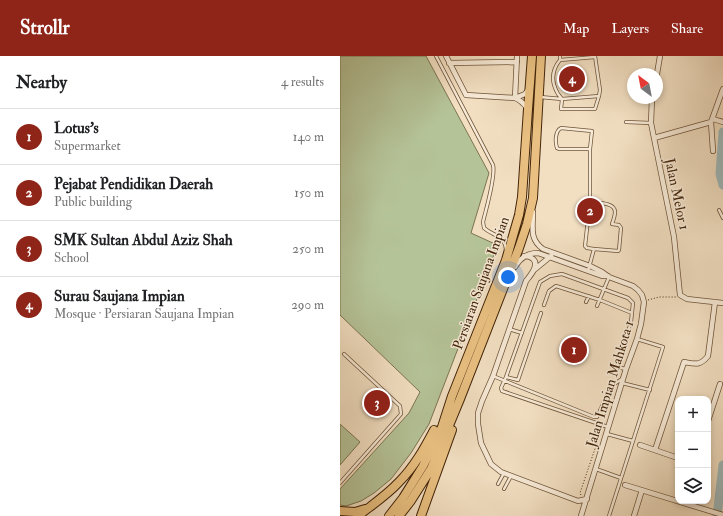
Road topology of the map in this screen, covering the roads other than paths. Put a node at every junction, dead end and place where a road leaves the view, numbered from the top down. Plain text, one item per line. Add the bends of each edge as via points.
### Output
1 (436, 56) edge
2 (446, 56) edge
3 (518, 56) edge
4 (532, 56) edge
5 (541, 56) edge
6 (560, 56) edge
7 (595, 56) edge
8 (660, 56) edge
9 (560, 60) junction
10 (517, 62) junction
11 (449, 63) junction
12 (658, 68) edge
13 (530, 89) junction
14 (723, 89) edge
15 (599, 96) junction
16 (539, 97) junction
17 (515, 98) junction
18 (562, 99) junction
19 (652, 104) edge
20 (528, 109) junction
21 (713, 120) junction
22 (626, 122) dead end
23 (723, 122) edge
24 (651, 124) junction
25 (654, 138) junction
26 (590, 149) junction
27 (713, 151) dead end
28 (533, 198) junction
29 (590, 202) junction
30 (719, 210) dead end
31 (723, 218) edge
32 (594, 249) junction
33 (552, 255) junction
34 (524, 256) junction
35 (506, 260) junction
36 (589, 268) junction
37 (533, 272) junction
38 (508, 277) junction
39 (609, 277) junction
40 (604, 289) junction
41 (589, 296) junction
42 (600, 300) junction
43 (586, 302) dead end
44 (715, 302) junction
45 (723, 303) edge
46 (544, 305) dead end
47 (597, 306) dead end
48 (541, 313) dead end
49 (632, 313) junction
50 (509, 329) junction
51 (522, 333) junction
52 (637, 339) junction
53 (344, 354) dead end
54 (468, 366) junction
55 (612, 366) dead end
56 (617, 367) junction
57 (626, 369) junction
58 (493, 376) junction
59 (506, 376) junction
60 (505, 381) junction
61 (623, 381) junction
62 (720, 384) dead end
63 (650, 390) junction
64 (456, 397) junction
65 (711, 412) edge
66 (608, 428) junction
67 (607, 434) junction
68 (633, 441) junction
69 (640, 446) dead end
70 (655, 450) junction
71 (675, 457) edge
72 (596, 469) junction
73 (504, 473) junction
74 (512, 476) junction
75 (621, 478) junction
76 (340, 483) edge
77 (498, 484) dead end
78 (626, 485) dead end
79 (504, 489) dead end
80 (642, 490) junction
81 (587, 498) junction
82 (675, 500) edge
83 (578, 501) junction
84 (688, 504) edge
85 (583, 510) junction
86 (340, 511) edge
87 (366, 512) edge
88 (723, 515) edge
89 (358, 516) edge
90 (389, 516) edge
91 (399, 516) edge
92 (421, 516) edge
93 (581, 516) edge
94 (609, 516) edge
95 (634, 516) edge

1 - 35 lane via 495,170 483,222 488,232 498,235 503,240
2 - 11 street
3 - 10 street
4 - 13 highway, Persiaran Saujana Impian
5 - 16 highway, Persiaran Saujana Impian
6 - 9 lane
7 - 9 lane
7 - 15 lane
8 - 12 street
9 - 18 lane via 553,74 554,85
10 - 11 street
10 - 17 street
11 - 17 street via 466,94
13 - 17 street
13 - 20 highway, Persiaran Saujana Impian
14 - 21 street
15 - 18 lane
15 - 18 lane via 595,109 561,109
16 - 18 lane
16 - 28 highway, Persiaran Saujana Impian
17 - 20 street
19 - 24 street, Jalan Melor 1
20 - 35 highway, Persiaran Saujana Impian via 522,197
21 - 23 street
21 - 25 street
21 - 27 street
22 - 24 lane
24 - 25 street, Jalan Melor 1
25 - 44 street, Jalan Melor 1 via 674,237 682,296 687,299
26 - 26 lane via 557,148 558,130 561,128 592,131
26 - 29 lane
28 - 33 street via 533,237 538,246
28 - 38 highway, Persiaran Saujana Impian
29 - 32 lane via 585,246
29 - 32 lane via 611,205 615,211 612,224 621,228 618,251
30 - 31 lane
32 - 36 lane
33 - 34 street via 533,253
33 - 36 street
33 - 37 street
34 - 37 street via 535,261
34 - 38 street
35 - 54 highway, Persiaran Saujana Impian
36 - 39 street
37 - 50 street via 526,281
38 - 54 highway, Persiaran Saujana Impian
39 - 40 lane
39 - 52 street, Jalan Impian Mahkota 1 via 633,286 642,296 644,302
40 - 42 lane
40 - 49 lane via 628,298 632,303
40 - 51 lane via 562,274 550,276 540,282
41 - 42 lane
41 - 43 lane
41 - 46 lane via 556,286 549,291
42 - 47 lane
42 - 49 lane
44 - 45 street
44 - 70 street via 708,356 704,362 697,364 684,362
48 - 59 lane via 518,380
49 - 56 lane
50 - 51 lane
50 - 58 street
51 - 59 lane
52 - 57 street, Jalan Impian Mahkota 1
52 - 63 lane via 663,347
53 - 76 lane via 400,406 401,414
54 - 64 highway, Persiaran Saujana Impian
55 - 56 lane
56 - 57 lane
57 - 61 street, Jalan Impian Mahkota 1
58 - 60 lane
58 - 73 street via 478,413 478,424 481,443 491,464
59 - 60 lane
60 - 61 lane via 597,417 611,386
60 - 66 lane via 501,388 503,392
61 - 63 lane
61 - 66 street, Jalan Impian Mahkota 1
62 - 65 street
63 - 68 lane
64 - 87 highway via 420,458 400,482
64 - 90 highway via 423,466
64 - 91 highway via 431,469
64 - 92 highway via 454,425
66 - 67 street, Jalan Impian Mahkota 1
67 - 68 lane
67 - 72 street, Jalan Impian Mahkota 1
68 - 75 lane
69 - 70 street
70 - 71 street
72 - 75 lane
72 - 81 street, Jalan Impian Mahkota 1
73 - 74 street
73 - 77 lane
74 - 79 lane
74 - 83 street
75 - 94 lane
78 - 80 street
80 - 82 street
80 - 95 street
81 - 83 street
81 - 85 street, Jalan Impian Mahkota 1
83 - 85 street
84 - 88 street
85 - 93 street, Jalan Impian Mahkota 1
86 - 87 highway
87 - 89 highway

